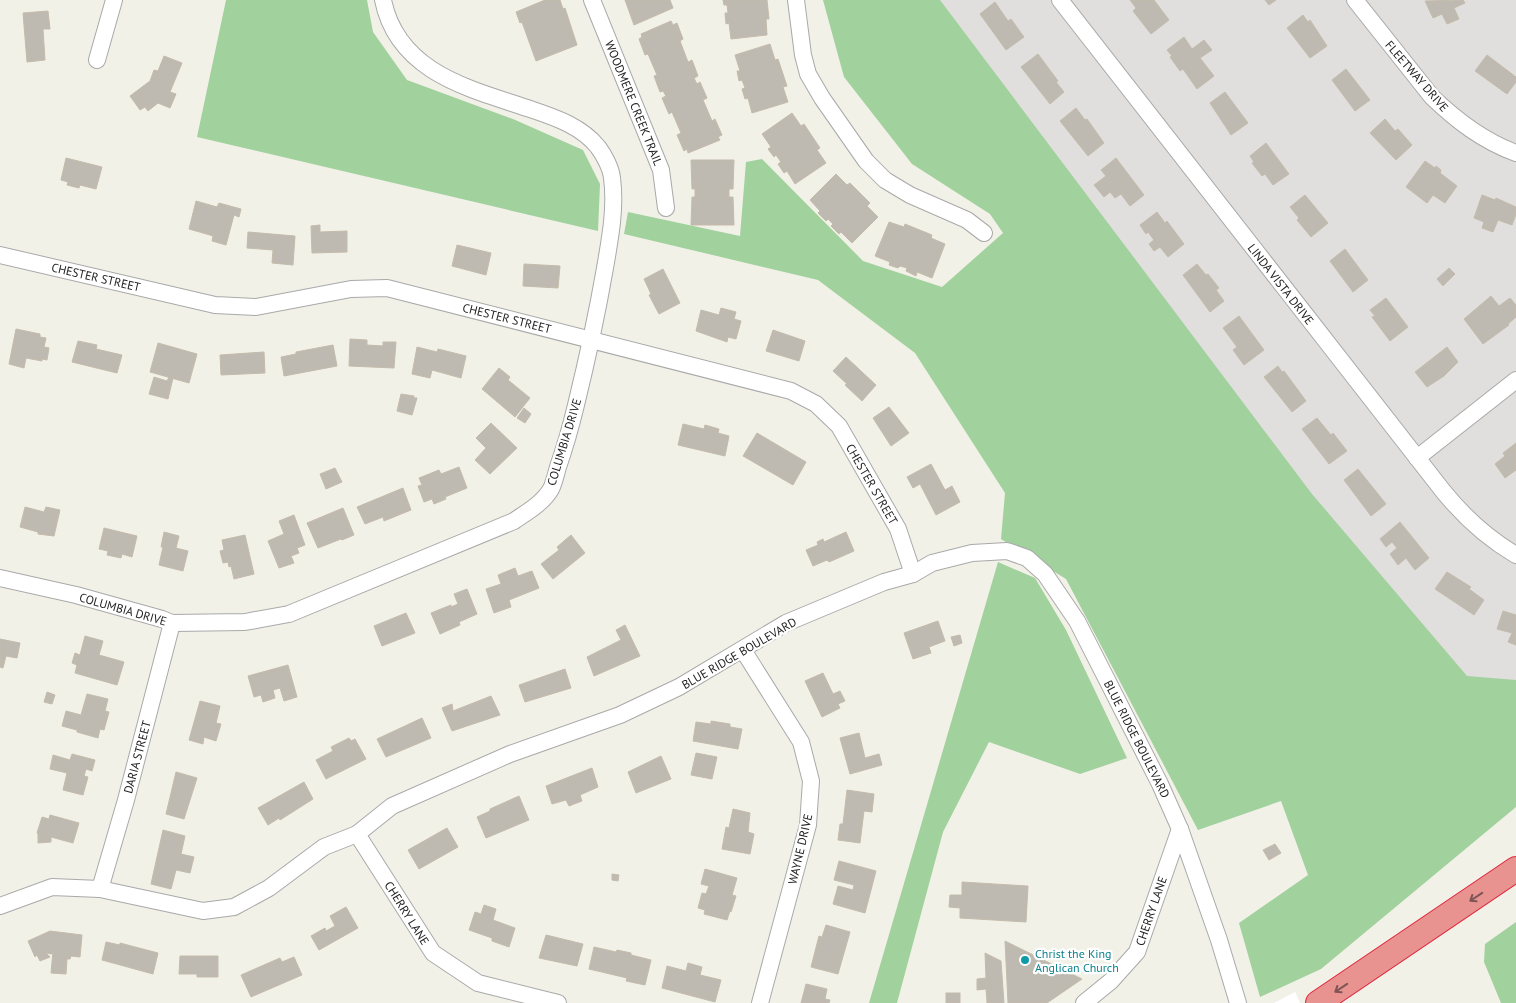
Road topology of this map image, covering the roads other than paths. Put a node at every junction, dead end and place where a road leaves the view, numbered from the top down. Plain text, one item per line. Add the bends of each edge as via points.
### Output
1 (114, 0) edge
2 (383, 0) edge
3 (592, 0) edge
4 (796, 0) edge
5 (1060, 0) edge
6 (1354, 0) edge
7 (97, 60) dead end
8 (1516, 153) edge
9 (666, 208) dead end
10 (984, 233) dead end
11 (0, 255) edge
12 (592, 340) junction
13 (1516, 380) edge
14 (1417, 458) junction
15 (1516, 555) edge
16 (913, 574) junction
17 (0, 578) edge
18 (172, 623) junction
19 (743, 650) junction
20 (1180, 829) junction
21 (357, 834) junction
22 (1516, 869) edge
23 (100, 890) junction
24 (0, 906) edge
25 (558, 1003) edge
26 (760, 1003) edge
27 (1084, 1003) edge
28 (1238, 1003) edge
29 (1318, 1003) edge

1 - 7 street
2 - 12 street, COLUMBIA DRIVE via 399,39 423,64 462,86 554,117 583,133 600,149 612,176 614,208
3 - 9 street, WOODMERE CREEK TRAIL via 662,170
4 - 10 street via 808,74 866,161 885,180 910,195 944,208
5 - 14 street, LINDA VISTA DRIVE
6 - 8 street, FLEETWAY DRIVE via 1446,111 1483,138
11 - 12 street, CHESTER STREET via 215,305 256,308 350,289 387,288
12 - 16 street, CHESTER STREET via 791,391 816,404 839,426 864,469 898,529
12 - 18 street, COLUMBIA DRIVE via 551,489 537,505 514,521 289,614 245,622
13 - 14 street
14 - 15 street, LINDA VISTA DRIVE via 1469,520
16 - 19 street, BLUE RIDGE BOULEVARD via 884,582 786,623
16 - 20 street, BLUE RIDGE BOULEVARD via 932,563 972,553 1007,551 1027,558 1045,574 1077,621
17 - 18 street, COLUMBIA DRIVE via 76,595
18 - 23 street, DARIA STREET
19 - 21 street, BLUE RIDGE BOULEVARD via 620,715 510,754 392,806
19 - 26 street, WAYNE DRIVE via 801,742 811,781 808,825
20 - 27 street, CHERRY LANE via 1137,952 1111,981
20 - 28 street, BLUE RIDGE BOULEVARD
21 - 23 street, BLUE RIDGE BOULEVARD via 324,847 269,888 234,906 203,911
21 - 25 street, CHERRY LANE via 433,954 478,983
22 -> 29 highway
23 - 24 street, BLUE RIDGE BOULEVARD via 52,887

